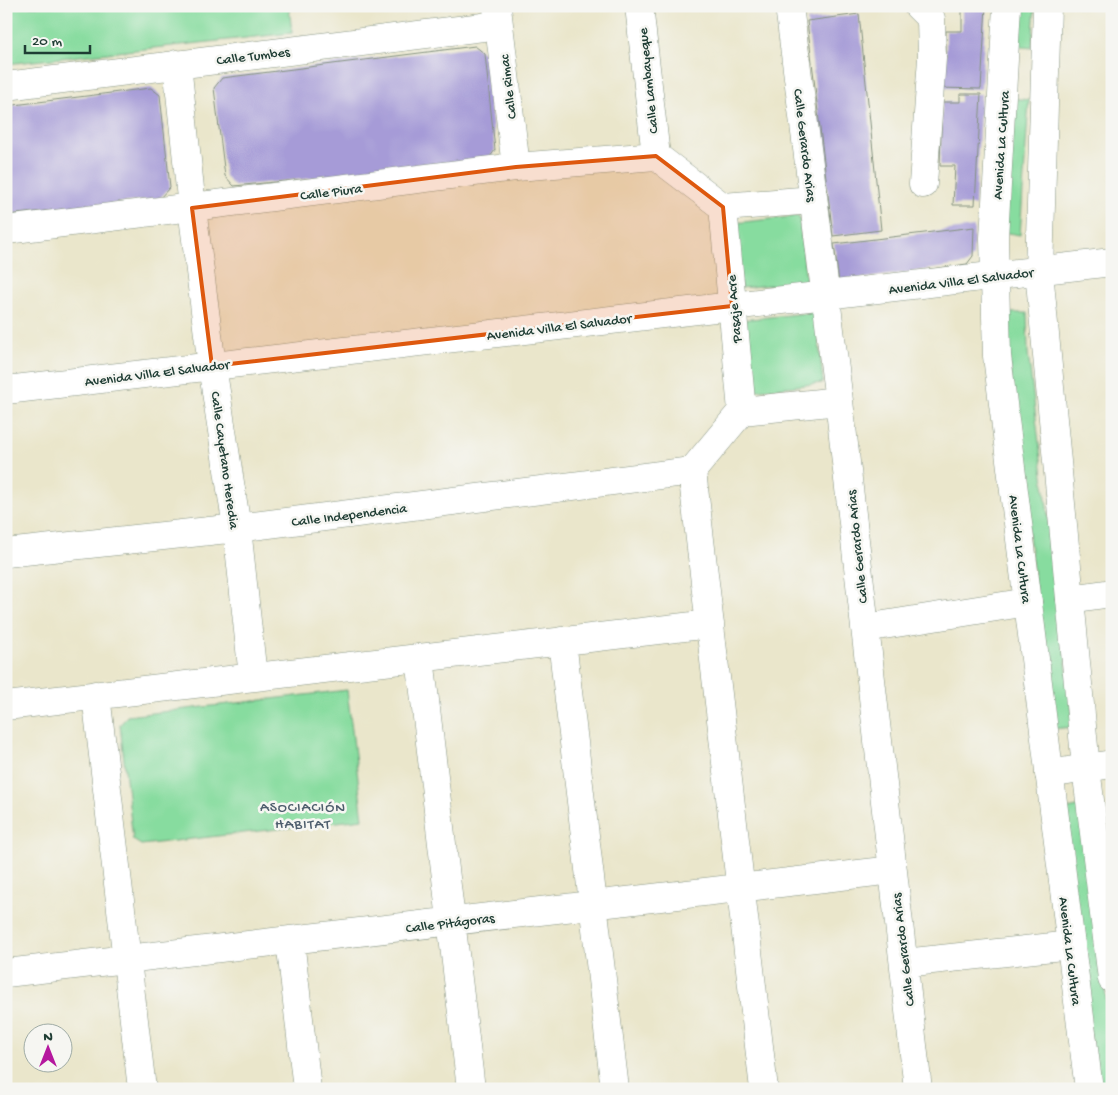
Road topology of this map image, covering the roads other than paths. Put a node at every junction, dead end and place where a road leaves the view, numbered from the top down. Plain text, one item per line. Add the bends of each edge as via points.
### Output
1 (639, 6) edge
2 (789, 6) edge
3 (918, 6) edge
4 (1007, 6) edge
5 (1046, 6) edge
6 (498, 16) edge
7 (1006, 59) junction
8 (1044, 63) junction
9 (177, 64) junction
10 (6, 86) edge
11 (656, 156) junction
12 (516, 168) junction
13 (924, 184) dead end
14 (813, 200) junction
15 (192, 208) junction
16 (723, 208) junction
17 (6, 230) edge
18 (1112, 262) edge
19 (1039, 270) junction
20 (995, 276) junction
21 (826, 295) junction
22 (732, 306) junction
23 (212, 366) junction
24 (6, 390) edge
25 (839, 401) junction
26 (742, 411) junction
27 (692, 470) junction
28 (236, 528) junction
29 (6, 553) edge
30 (1112, 594) edge
31 (1070, 599) junction
32 (1028, 602) junction
33 (710, 624) junction
34 (865, 628) junction
35 (562, 641) junction
36 (420, 658) junction
37 (253, 677) junction
38 (96, 695) junction
39 (6, 706) edge
40 (1099, 766) edge
41 (1049, 774) junction
42 (893, 870) junction
43 (741, 888) junction
44 (593, 905) junction
45 (451, 922) junction
46 (1109, 935) edge
47 (290, 940) junction
48 (1071, 946) junction
49 (127, 959) junction
50 (904, 963) junction
51 (6, 973) edge
52 (1112, 979) edge
53 (142, 1089) edge
54 (307, 1089) edge
55 (471, 1089) edge
56 (615, 1089) edge
57 (764, 1089) edge
58 (918, 1089) edge
59 (1089, 1089) edge

1 - 11 street, Calle Lambayeque
2 - 14 street, Calle Gerardo Arias
3 - 13 street via 931,19 932,58
4 - 7 street, Avenida La Cultura
5 - 8 street
6 - 9 street, Calle Tumbes
6 - 12 street, Calle Rimac
7 - 8 street
7 - 20 street, Avenida La Cultura via 994,238
8 - 19 street
9 - 10 street, Calle Tumbes
9 - 15 street, Calle Cayetano Heredia
11 - 12 street, Calle Piura
11 - 16 street
12 - 15 street, Calle Piura
14 - 16 street
14 - 21 street, Calle Gerardo Arias
15 - 17 street, Calle Piura
15 - 23 street, Calle Cayetano Heredia
16 - 22 street, Pasaje Acre
18 - 19 street, Avenida Villa El Salvador
19 - 20 street, Avenida Villa El Salvador
19 - 31 street
20 - 21 street, Avenida Villa El Salvador
20 - 32 street, Avenida La Cultura via 997,356
21 - 22 street, Avenida Villa El Salvador
21 - 25 street, Calle Gerardo Arias
22 - 23 street, Avenida Villa El Salvador
22 - 26 street, Pasaje Acre
23 - 24 street, Avenida Villa El Salvador
23 - 28 street, Calle Cayetano Heredia
25 - 26 street
25 - 34 street, Calle Gerardo Arias
26 - 27 street
27 - 28 street, Calle Independencia
27 - 33 street
28 - 29 street, Calle Independencia
28 - 37 street, Calle Cayetano Heredia
30 - 31 street
31 - 40 street
32 - 34 street
32 - 41 street, Avenida La Cultura
33 - 35 street
33 - 43 street
34 - 42 street, Calle Gerardo Arias
35 - 36 street
35 - 44 street
36 - 37 street
36 - 45 street
37 - 38 street
38 - 39 street
38 - 49 street
40 - 41 street
40 - 46 street
41 - 48 street, Avenida La Cultura
42 - 43 street, Calle Pitágoras
42 - 50 street, Calle Gerardo Arias
43 - 44 street, Calle Pitágoras
43 - 57 street
44 - 45 street, Calle Pitágoras
44 - 56 street
45 - 47 street, Calle Pitágoras
45 - 55 street
46 - 52 street
47 - 49 street, Calle Pitágoras
47 - 54 street
48 - 50 street
48 - 59 street, Avenida La Cultura
49 - 51 street, Calle Pitágoras
49 - 53 street
50 - 58 street, Calle Gerardo Arias

